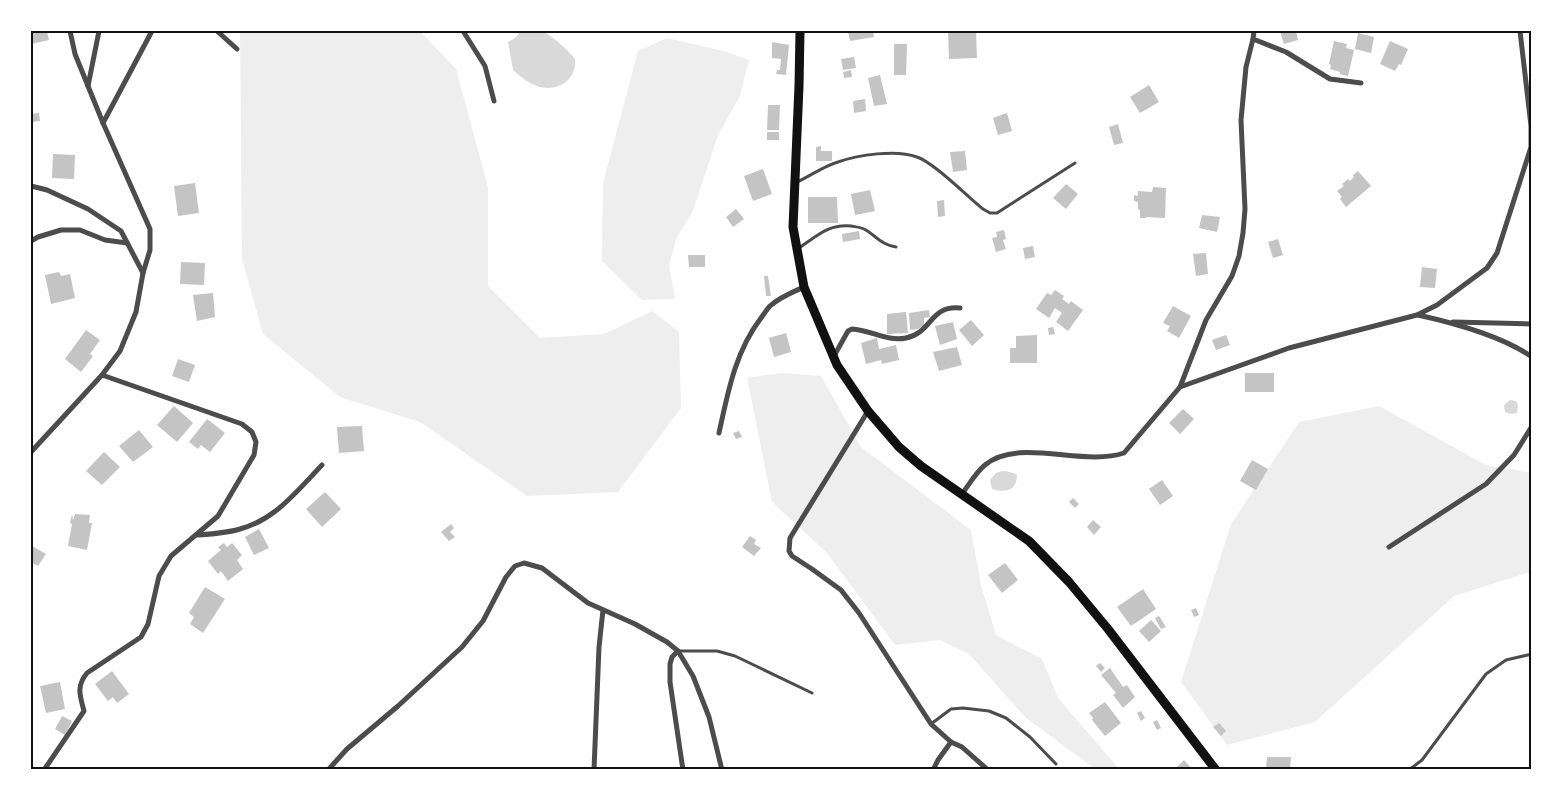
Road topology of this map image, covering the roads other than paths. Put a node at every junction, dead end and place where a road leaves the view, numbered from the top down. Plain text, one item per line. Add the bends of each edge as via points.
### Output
1 (70, 31) edge
2 (99, 31) edge
3 (152, 31) edge
4 (217, 31) edge
5 (464, 31) edge
6 (800, 31) edge
7 (1254, 31) edge
8 (1520, 31) edge
9 (1254, 39) junction
10 (237, 49) dead end
11 (1361, 83) dead end
12 (88, 86) junction
13 (494, 101) dead end
14 (103, 123) junction
15 (1075, 163) dead end
16 (794, 184) junction
17 (31, 186) edge
18 (31, 241) edge
19 (127, 243) junction
20 (896, 247) dead end
21 (798, 248) junction
22 (143, 273) junction
23 (804, 287) junction
24 (960, 308) dead end
25 (1417, 315) junction
26 (1445, 321) junction
27 (1532, 324) edge
28 (833, 356) junction
29 (1532, 357) edge
30 (102, 375) junction
31 (1180, 387) junction
32 (868, 411) junction
33 (1532, 426) edge
34 (719, 433) dead end
35 (31, 452) edge
36 (322, 465) dead end
37 (961, 495) junction
38 (198, 535) junction
39 (1389, 547) dead end
40 (603, 610) junction
41 (678, 651) junction
42 (1532, 654) edge
43 (812, 693) dead end
44 (931, 724) junction
45 (952, 742) junction
46 (1056, 764) dead end
47 (44, 770) edge
48 (328, 770) edge
49 (594, 770) edge
50 (683, 770) edge
51 (722, 770) edge
52 (933, 770) edge
53 (988, 770) edge
54 (1216, 770) edge
55 (1408, 770) edge

1 - 12 street
2 - 12 street
3 - 14 street
4 - 10 street
5 - 13 street via 485,66
6 - 16 main road
7 - 9 street
8 - 25 street via 1531,147 1497,253 1487,268 1437,305
9 - 11 street via 1286,52 1330,79
9 - 31 street via 1246,67 1240,120 1244,209 1239,256 1232,276 1206,320
12 - 14 street
14 - 22 street via 150,229 150,250
15 - 16 lane via 997,213 982,209 935,168 917,157 892,153 836,162
16 - 21 main road via 793,227
17 - 19 street via 88,209 121,231
18 - 19 street via 61,230 80,230 104,240
19 - 22 street
20 - 21 lane via 883,244 866,230 841,225 828,228
21 - 23 main road
22 - 30 street via 139,298 120,351
23 - 28 main road
23 - 34 street via 770,306 755,326 732,375
24 - 28 street via 938,312 918,335 904,338 852,329
25 - 26 street
25 - 31 street via 1288,348
26 - 27 street
26 - 29 street via 1520,348
28 - 32 main road
30 - 35 street
30 - 38 street via 242,424 252,432 256,442 254,455 218,516
31 - 37 street via 1124,453 1098,458 1028,452 1008,455 984,465
32 - 37 main road via 899,447
32 - 44 street via 790,538 789,551 840,590 859,612
33 - 39 street via 1514,456 1486,484
36 - 38 street via 280,507 260,521 242,529
37 - 54 main road via 1029,541 1069,582
38 - 47 street via 171,556 160,576 148,624 141,637 81,680 79,690 84,711
40 - 41 street via 635,624
40 - 48 street via 588,603 542,568 524,563 515,566 483,620 462,647 347,749
40 - 49 street
41 - 43 lane via 735,656
41 - 50 street via 670,664 670,682
41 - 51 street via 693,676 709,717
42 - 55 lane via 1506,660 1486,674 1422,760
44 - 45 street
44 - 46 lane via 951,709 989,711 1018,727
45 - 52 street
45 - 53 street

